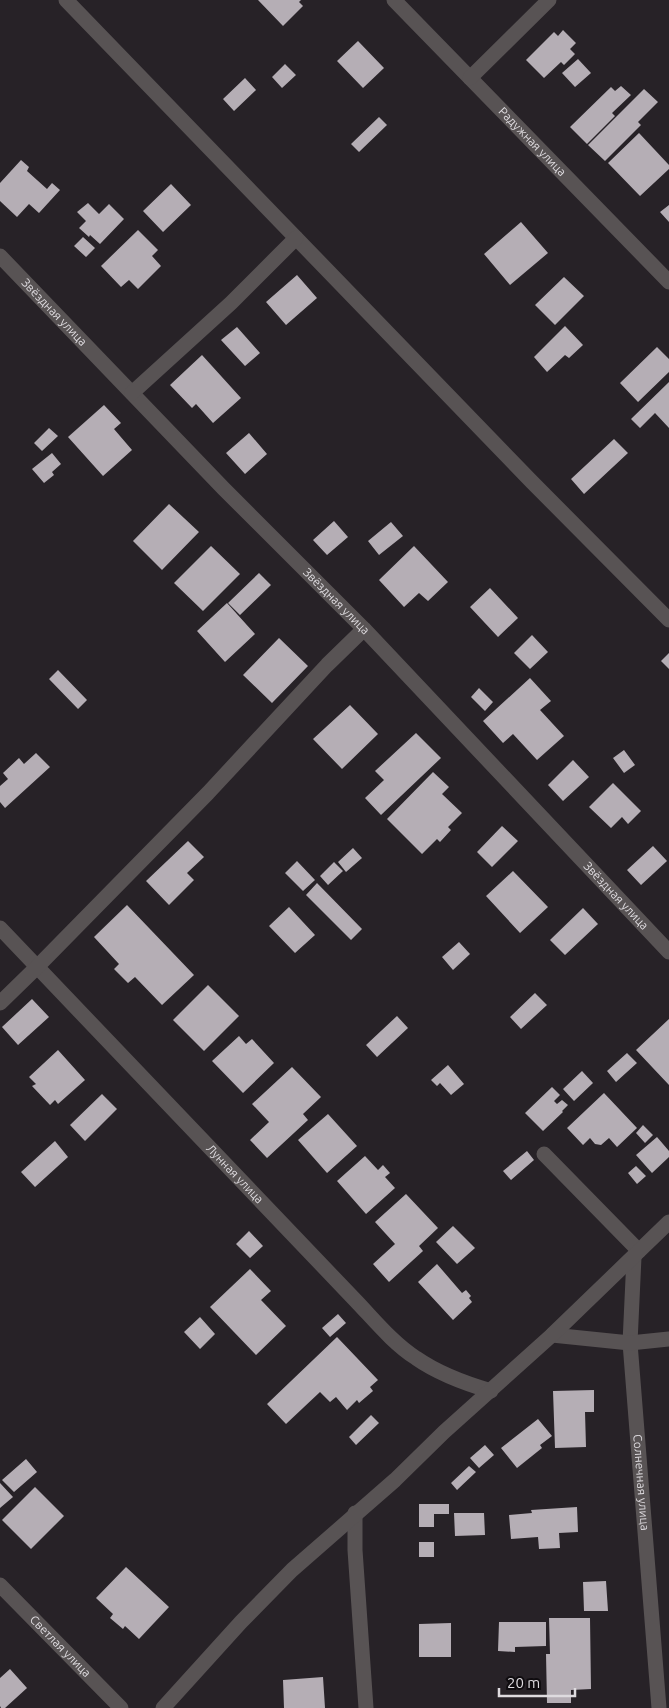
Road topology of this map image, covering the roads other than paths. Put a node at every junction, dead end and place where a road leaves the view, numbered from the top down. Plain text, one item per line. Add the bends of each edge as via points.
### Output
1 (66, 0) edge
2 (394, 0) edge
3 (549, 0) edge
4 (470, 78) junction
5 (296, 238) junction
6 (0, 256) edge
7 (669, 282) edge
8 (132, 393) junction
9 (669, 620) edge
10 (364, 629) junction
11 (0, 928) edge
12 (669, 952) edge
13 (37, 967) junction
14 (0, 1003) edge
15 (544, 1154) dead end
16 (669, 1222) edge
17 (637, 1254) junction
18 (552, 1335) junction
19 (669, 1339) edge
20 (630, 1343) junction
21 (491, 1390) junction
22 (356, 1513) junction
23 (0, 1585) edge
24 (121, 1708) edge
25 (163, 1708) edge
26 (366, 1708) edge
27 (659, 1708) edge

1 - 5 street
2 - 4 street, Радужная улица
3 - 4 street
4 - 7 street, Радужная улица
5 - 8 street via 231,303
5 - 9 street
6 - 8 street, Звёздная улица
8 - 10 street, Звёздная улица
10 - 12 street, Звёздная улица
10 - 13 street
11 - 13 street, Лунная улица
13 - 14 street
13 - 21 street, Лунная улица via 402,1348 416,1359 466,1383
15 - 17 street
16 - 17 street
17 - 18 street
17 - 20 street, Солнечная улица
18 - 20 street
18 - 21 street
19 - 20 street
20 - 27 street, Солнечная улица
21 - 22 street
22 - 25 street via 286,1576
22 - 26 street
23 - 24 street, Светлая улица

